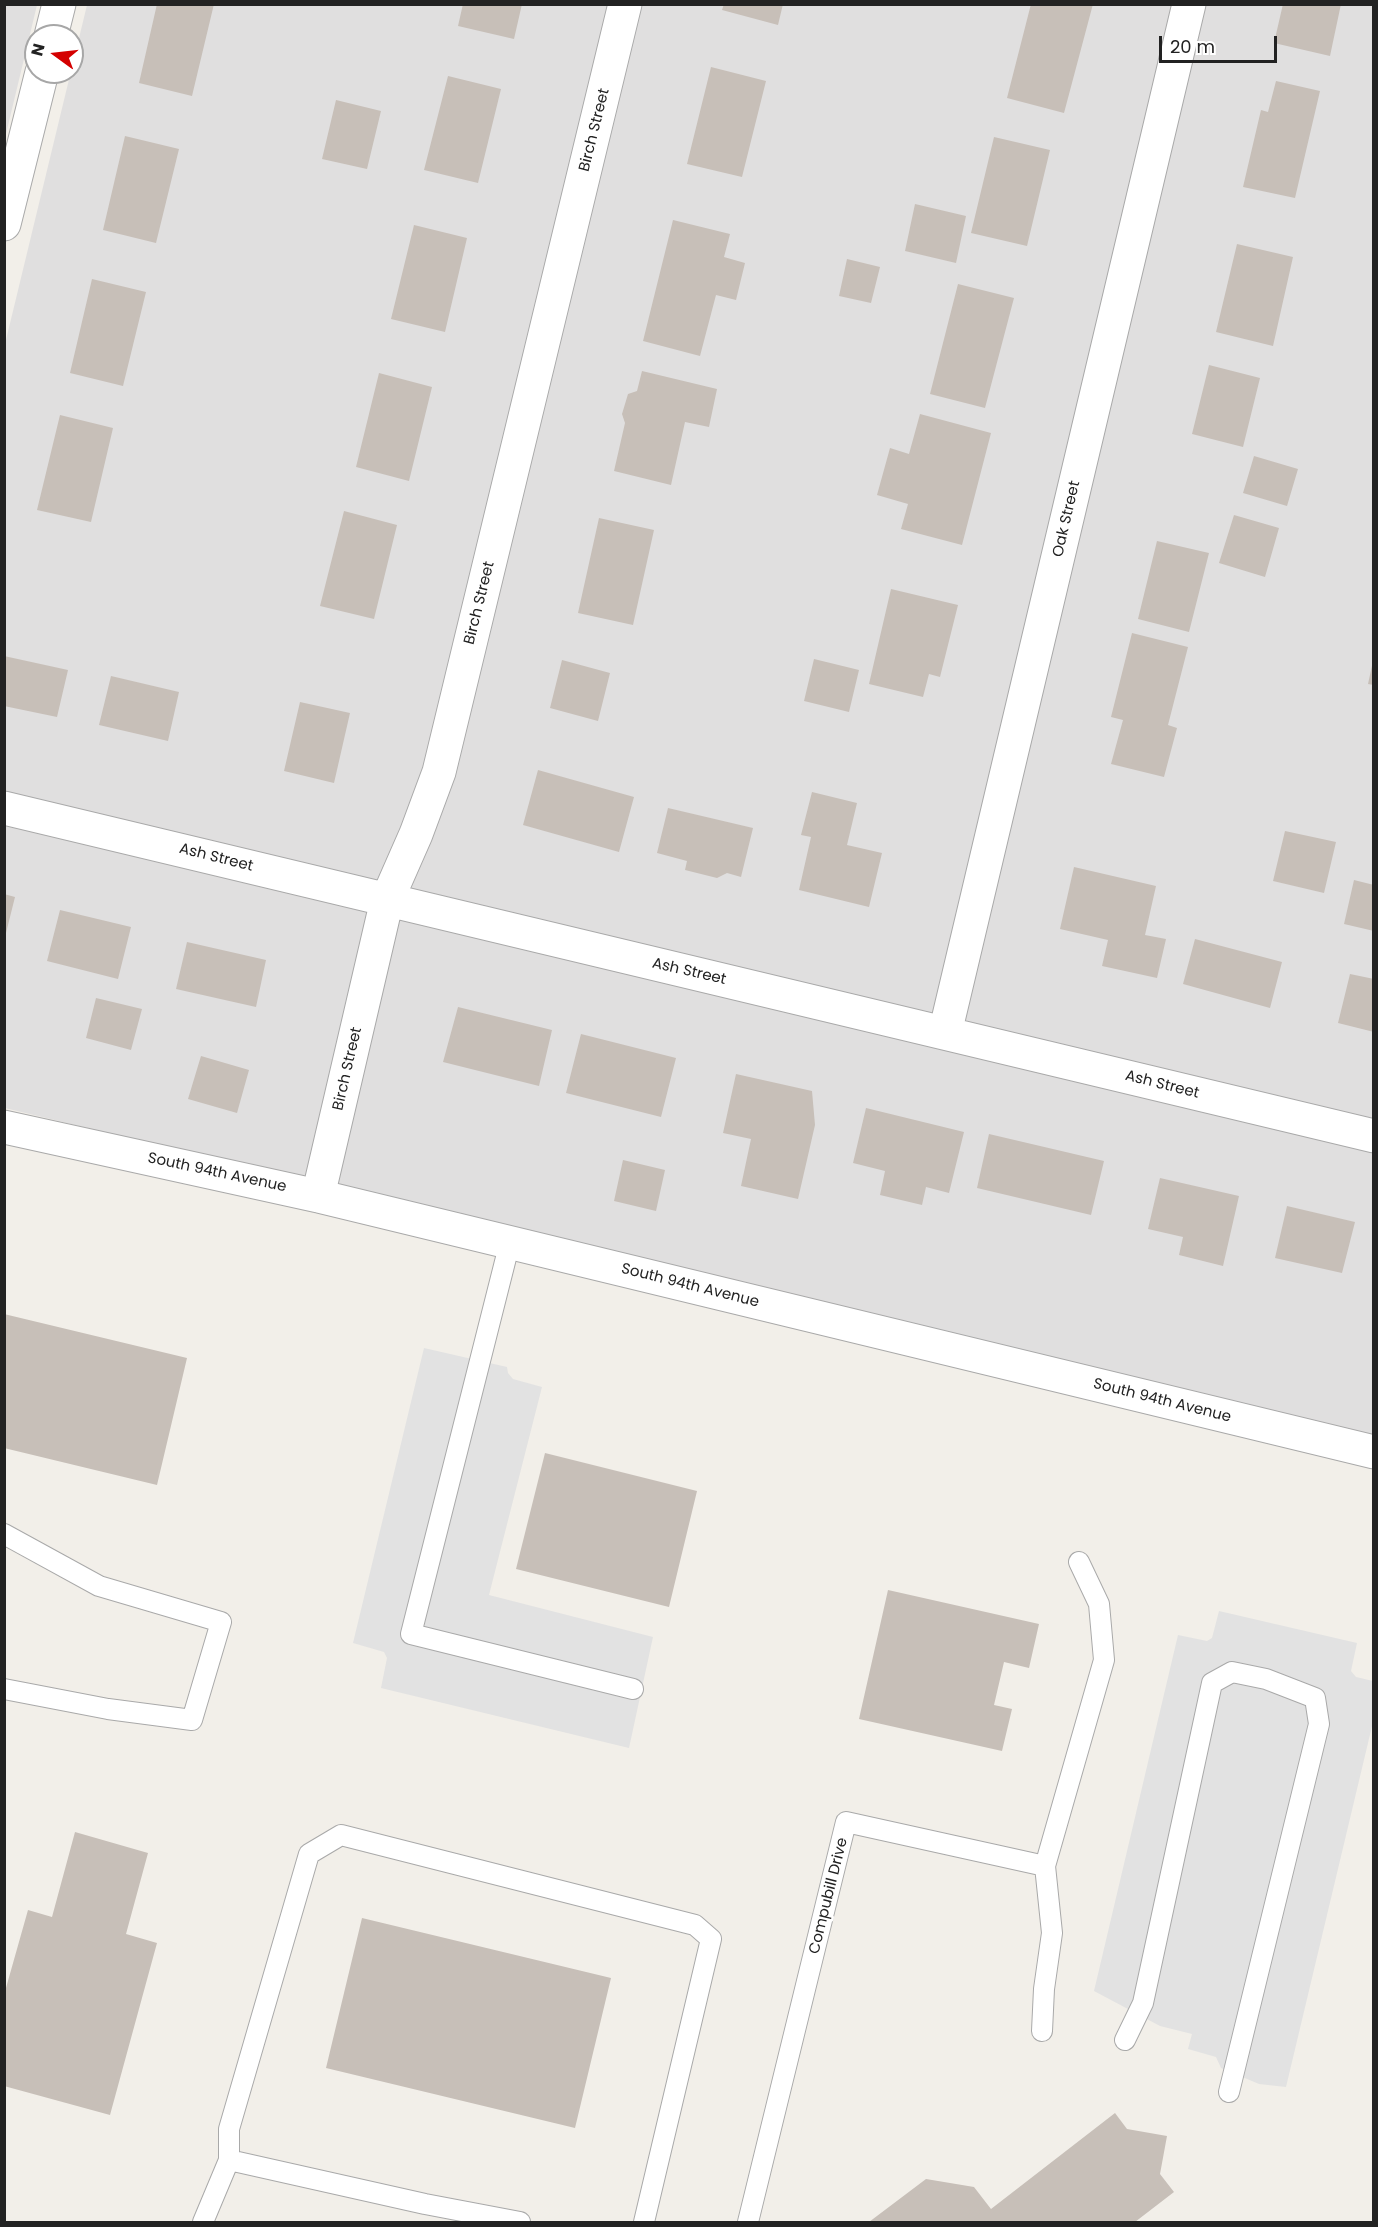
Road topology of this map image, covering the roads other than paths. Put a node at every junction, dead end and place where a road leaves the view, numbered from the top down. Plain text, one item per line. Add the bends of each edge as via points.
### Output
1 (59, 4) edge
2 (625, 4) edge
3 (1190, 4) edge
4 (54, 24) edge
5 (39, 84) edge
6 (4, 224) edge
7 (4, 808) edge
8 (387, 900) junction
9 (945, 1033) junction
10 (4, 1127) edge
11 (1374, 1136) edge
12 (318, 1196) junction
13 (510, 1242) junction
14 (1374, 1452) edge
15 (4, 1534) edge
16 (1079, 1562) dead end
17 (4, 1689) edge
18 (633, 1689) dead end
19 (1045, 1866) junction
20 (1042, 2031) dead end
21 (1125, 2040) dead end
22 (1229, 2092) dead end
23 (229, 2160) junction
24 (203, 2223) edge
25 (520, 2223) edge
26 (644, 2223) edge
27 (748, 2223) edge

1 - 4 street
2 - 8 street, Birch Street via 439,772
3 - 9 street, Oak Street
5 - 6 street
7 - 8 street, Ash Street
8 - 9 street, Ash Street
8 - 12 street, Birch Street
9 - 11 street, Ash Street
10 - 12 street, South 94th Avenue
12 - 13 street, South 94th Avenue
13 - 14 street, South 94th Avenue
13 - 18 lane via 411,1634
15 - 17 lane via 99,1586 221,1622 192,1720
16 - 19 lane via 1099,1604 1104,1660
19 - 20 lane via 1052,1934
19 - 27 lane, Compubill Drive via 846,1822
21 - 22 lane via 1143,2003 1212,1683 1232,1672 1266,1679 1315,1698 1319,1724
23 - 24 lane
23 - 25 lane
23 - 26 lane via 229,2129 309,1854 341,1835 695,1925 711,1939

